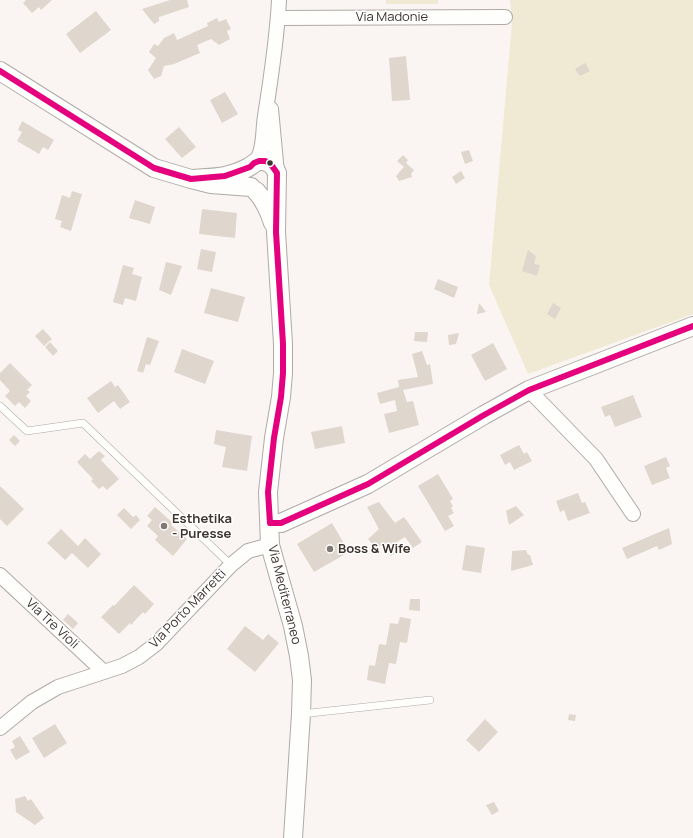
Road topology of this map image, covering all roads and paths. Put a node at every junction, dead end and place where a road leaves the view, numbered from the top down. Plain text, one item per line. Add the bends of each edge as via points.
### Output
1 (280, 0) edge
2 (505, 17) dead end
3 (278, 18) junction
4 (0, 71) edge
5 (269, 88) junction
6 (252, 165) junction
7 (277, 176) junction
8 (191, 179) junction
9 (253, 189) junction
10 (276, 232) junction
11 (693, 326) edge
12 (529, 390) junction
13 (0, 406) edge
14 (633, 514) dead end
15 (270, 523) junction
16 (270, 545) junction
17 (231, 565) junction
18 (0, 575) edge
19 (104, 672) junction
20 (430, 700) dead end
21 (301, 714) junction
22 (0, 728) edge
23 (293, 838) edge

1 - 3 street
2 - 3 street, Via Madonie
3 - 5 street
4 - 8 street via 154,168
5 - 6 street via 261,151
5 - 7 street
6 - 7 street via 265,161 274,168
6 - 8 street via 225,176
6 - 9 street via 246,177 247,183
7 - 9 street via 275,184 267,191
7 - 10 street
8 - 9 street
9 - 10 street via 268,209
10 - 15 street, Via Mediterraneo via 283,373 268,492
11 - 12 street
12 - 14 street via 596,459
12 - 15 street via 368,484 281,522
13 - 17 lane via 27,431 83,423
15 - 16 street, Via Mediterraneo
16 - 17 street, Via Porto Marretti via 248,551
16 - 21 street, Via Mediterraneo via 299,656 302,680
17 - 19 street, Via Porto Marretti via 156,644 128,663
18 - 19 street, Via Tre Violi
19 - 22 street, Via Porto Marretti via 45,694
20 - 21 lane
21 - 23 street, Via Mediterraneo

